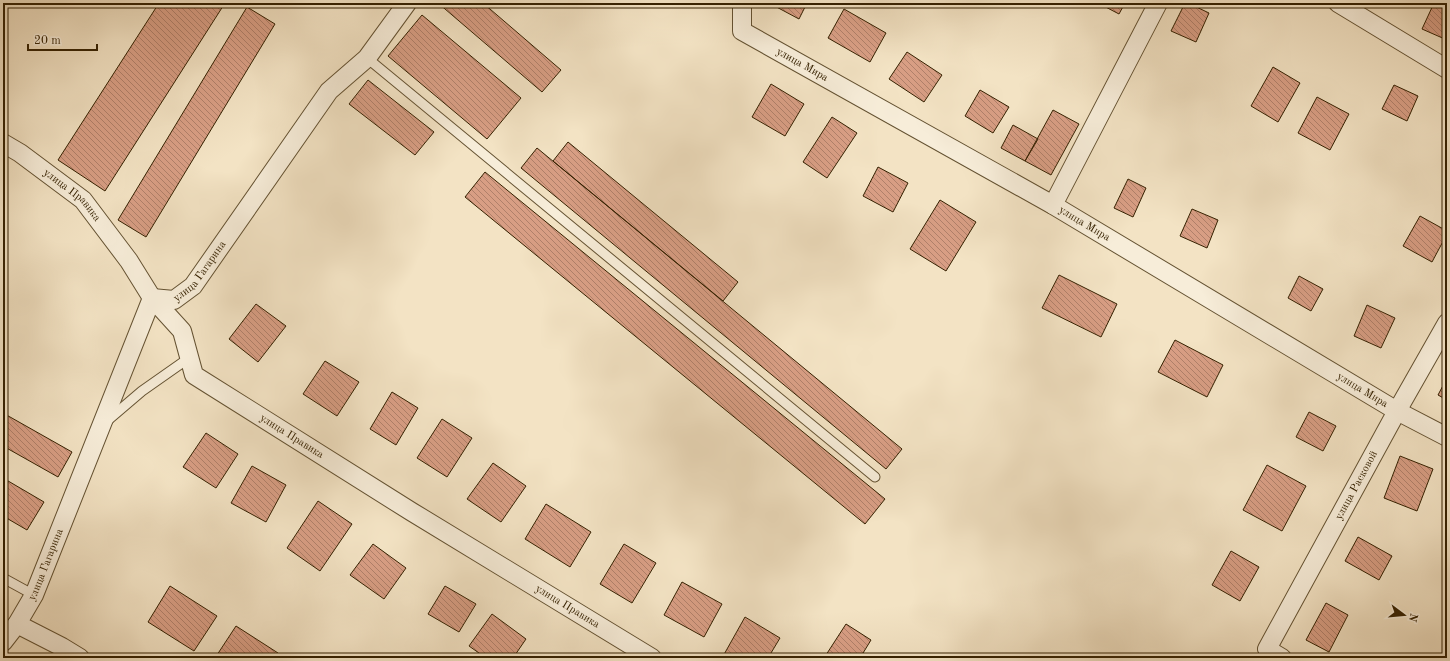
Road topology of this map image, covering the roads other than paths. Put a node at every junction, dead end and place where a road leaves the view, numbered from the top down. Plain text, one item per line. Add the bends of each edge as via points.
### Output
1 (407, 3) edge
2 (742, 3) edge
3 (1158, 3) edge
4 (1338, 3) edge
5 (367, 58) junction
6 (1447, 68) edge
7 (3, 143) edge
8 (1053, 205) junction
9 (152, 298) junction
10 (1447, 323) edge
11 (189, 358) junction
12 (1397, 411) junction
13 (102, 425) junction
14 (1447, 438) edge
15 (875, 477) dead end
16 (3, 578) edge
17 (34, 595) junction
18 (17, 624) junction
19 (3, 642) edge
20 (1275, 654) edge
21 (80, 658) edge
22 (652, 658) edge

1 - 5 street, улица Гагарина
2 - 8 street, улица Мира via 742,31
3 - 8 street
4 - 6 street
5 - 9 street, улица Гагарина via 329,91 193,286 174,300
5 - 15 lane
7 - 9 street, улица Правика via 83,200 129,261
8 - 12 street, улица Мира
9 - 11 street, улица Правика via 182,331
9 - 13 street, улица Гагарина
10 - 12 street, улица Расковой
11 - 13 lane via 142,391
11 - 22 street, улица Правика via 194,375
12 - 14 street, улица Мира
12 - 20 street, улица Расковой
13 - 17 street, улица Гагарина
16 - 17 lane
17 - 18 street, улица Гагарина
18 - 19 street, улица Гагарина
18 - 21 street

